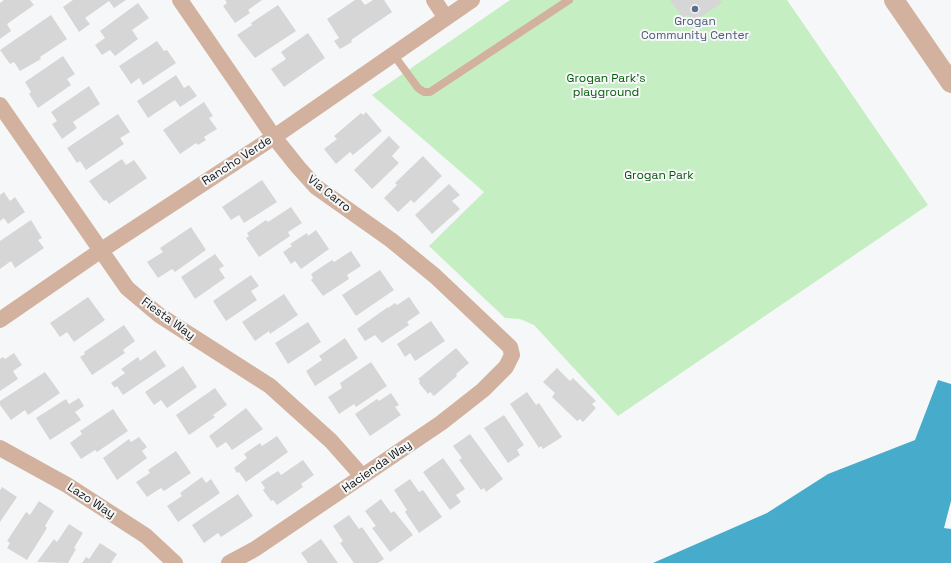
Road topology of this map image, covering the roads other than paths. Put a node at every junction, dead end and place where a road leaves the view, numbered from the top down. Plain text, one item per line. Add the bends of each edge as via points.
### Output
1 (180, 0) edge
2 (434, 0) edge
3 (472, 0) edge
4 (569, 0) edge
5 (894, 0) edge
6 (446, 18) junction
7 (393, 54) junction
8 (951, 83) edge
9 (0, 105) edge
10 (274, 137) junction
11 (100, 251) junction
12 (0, 320) edge
13 (512, 355) joint
14 (0, 448) edge
15 (362, 476) junction
16 (175, 563) edge
17 (229, 563) edge

1 - 10 street, Via Carro
2 - 6 street
3 - 6 street, Rancho Verde
4 - 7 lane via 430,92 418,88
5 - 8 street
6 - 7 street, Rancho Verde
7 - 10 street, Rancho Verde
9 - 11 street, Fiesta Way
10 - 11 street, Rancho Verde
10 - 13 street, Via Carro via 316,187 391,240 435,276 510,347
11 - 12 street, Rancho Verde
11 - 15 street, Fiesta Way via 128,288 159,315 270,386 331,441
13 - 15 street, Hacienda Way via 506,367 483,390 441,423
14 - 16 street, Lazo Way via 67,485 146,536
15 - 17 street, Hacienda Way via 255,549

